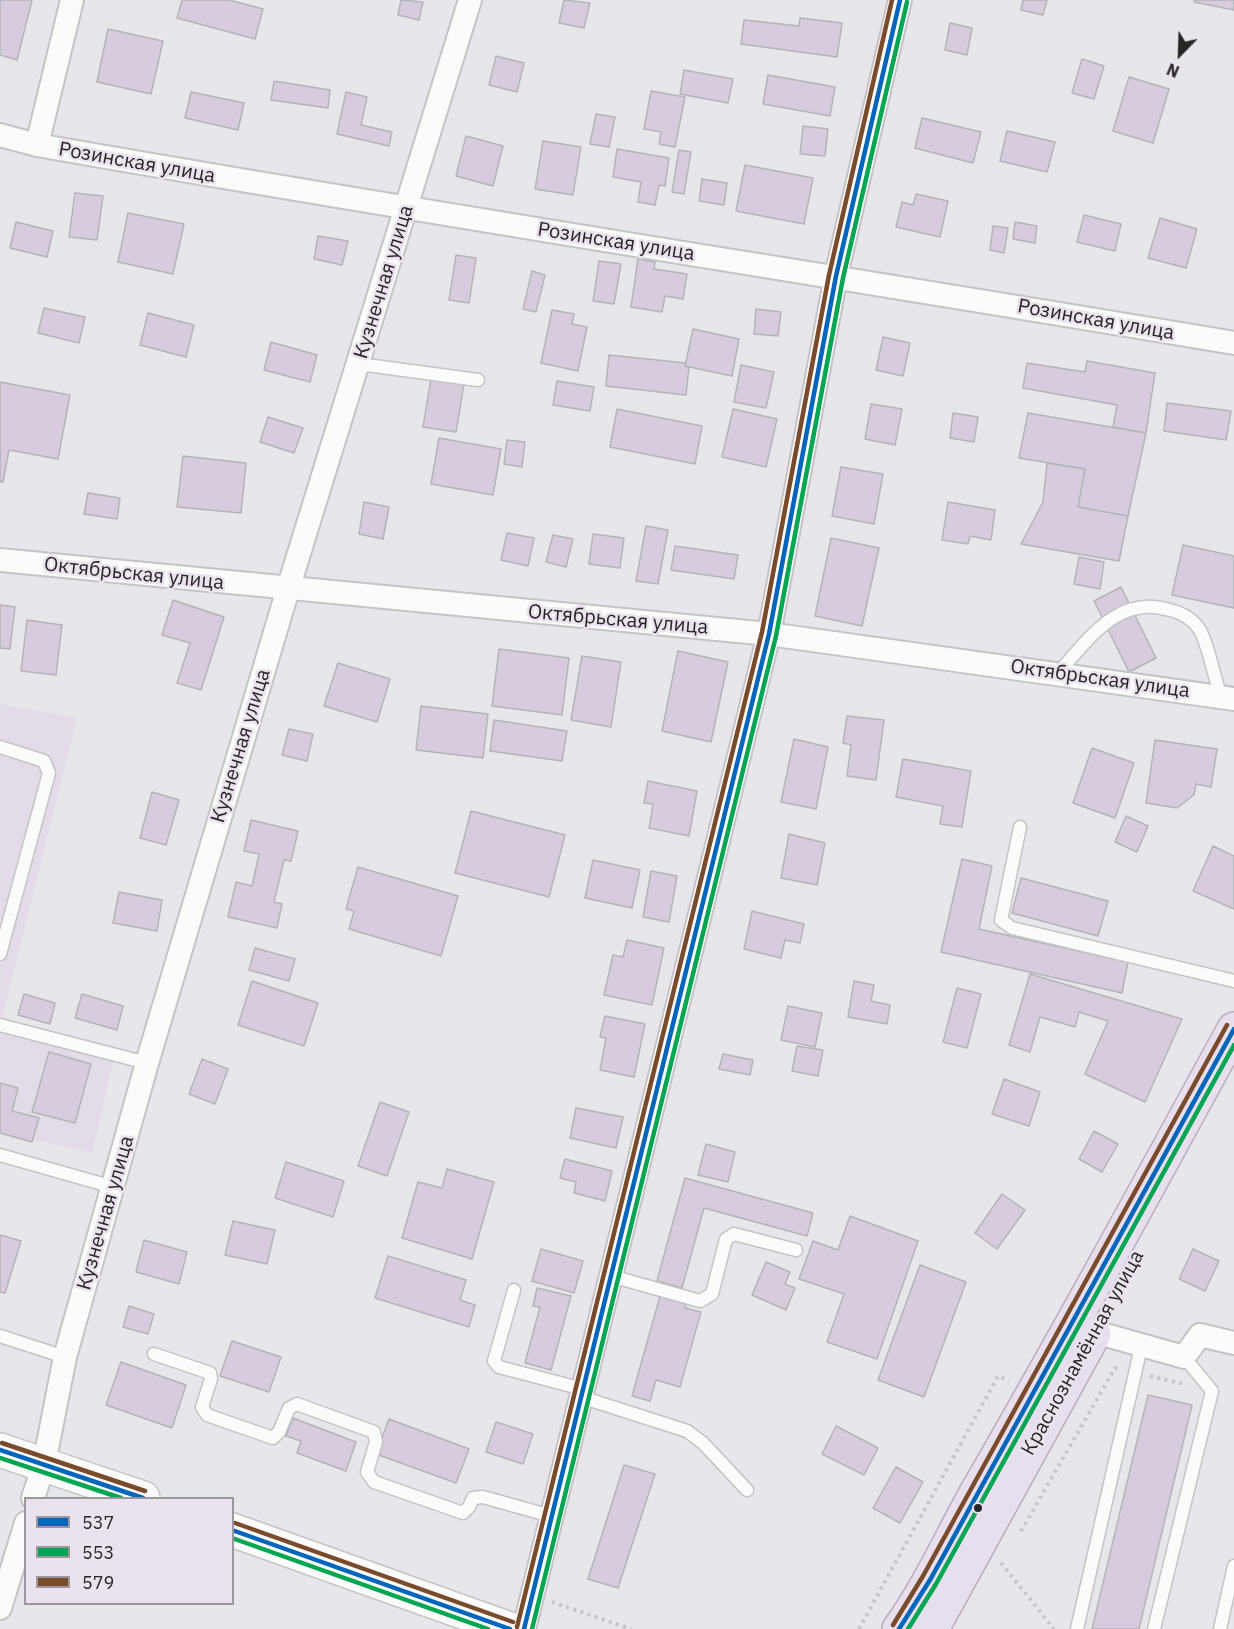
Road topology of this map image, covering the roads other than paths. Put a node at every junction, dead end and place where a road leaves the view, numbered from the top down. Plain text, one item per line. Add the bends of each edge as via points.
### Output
1 (72, 0) edge
2 (470, 0) edge
3 (900, 0) edge
4 (0, 135) edge
5 (37, 145) junction
6 (407, 210) junction
7 (836, 276) junction
8 (1234, 343) edge
9 (359, 364) junction
10 (478, 380) dead end
11 (0, 560) edge
12 (288, 589) junction
13 (769, 634) junction
14 (1058, 673) junction
15 (1227, 698) edge
16 (0, 747) edge
17 (1020, 826) dead end
18 (0, 954) edge
19 (1234, 981) edge
20 (0, 1024) edge
21 (1234, 1029) edge
22 (147, 1063) junction
23 (1234, 1077) edge
24 (0, 1155) edge
25 (113, 1187) junction
26 (796, 1250) dead end
27 (611, 1276) junction
28 (514, 1290) dead end
29 (1095, 1332) junction
30 (0, 1336) edge
31 (1234, 1343) edge
32 (1141, 1347) junction
33 (154, 1354) dead end
34 (65, 1357) junction
35 (1184, 1357) junction
36 (582, 1393) junction
37 (0, 1450) edge
38 (44, 1464) junction
39 (747, 1490) dead end
40 (33, 1497) edge
41 (139, 1497) edge
42 (551, 1516) junction
43 (24, 1530) edge
44 (234, 1531) edge
45 (1234, 1566) edge
46 (0, 1608) edge
47 (510, 1629) edge
48 (524, 1629) edge
49 (899, 1629) edge
50 (932, 1629) edge
51 (1077, 1629) edge
52 (1154, 1629) edge
53 (1220, 1629) edge

1 - 5 street
2 - 6 street, Кузнечная улица
3 - 7 street
4 - 5 street, Розинская улица
5 - 6 street, Розинская улица
6 - 7 street, Розинская улица
6 - 9 street, Кузнечная улица
7 - 8 street, Розинская улица
7 - 13 street
9 - 10 lane
9 - 12 street, Кузнечная улица
11 - 12 street, Октябрьская улица
12 - 13 street, Октябрьская улица
12 - 22 street, Кузнечная улица
13 - 14 street, Октябрьская улица
13 - 27 street
14 - 15 street, Октябрьская улица
14 - 15 lane via 1119,613 1140,605 1160,606 1184,614 1200,630
16 - 18 lane via 44,761 49,773
17 - 19 lane via 1001,920 1012,928
20 - 22 lane
21 - 49 highway, Краснознамённая улица via 1022,1418
22 - 25 street, Кузнечная улица
23 - 29 highway, Краснознамённая улица
24 - 25 lane
25 - 34 street, Кузнечная улица
26 - 27 lane via 734,1234 726,1239 712,1294 700,1301
27 - 36 street
28 - 36 lane via 494,1361 499,1367
29 - 32 street
29 - 50 highway, Краснознамённая улица
30 - 34 lane
31 - 35 street via 1200,1335
32 - 35 street
32 - 51 lane
33 - 42 lane via 210,1373 212,1379 202,1407 207,1415 273,1437 279,1432 288,1408 297,1404 374,1432 376,1442 367,1472 374,1482 463,1513 473,1498 483,1497
34 - 38 street, Кузнечная улица
35 - 52 lane via 1212,1390
36 - 39 lane via 687,1431
36 - 42 street
37 - 38 main road
38 - 40 street, Кузнечная улица
38 - 41 main road
42 - 48 street
43 - 46 street
44 - 47 main road
45 - 53 lane

